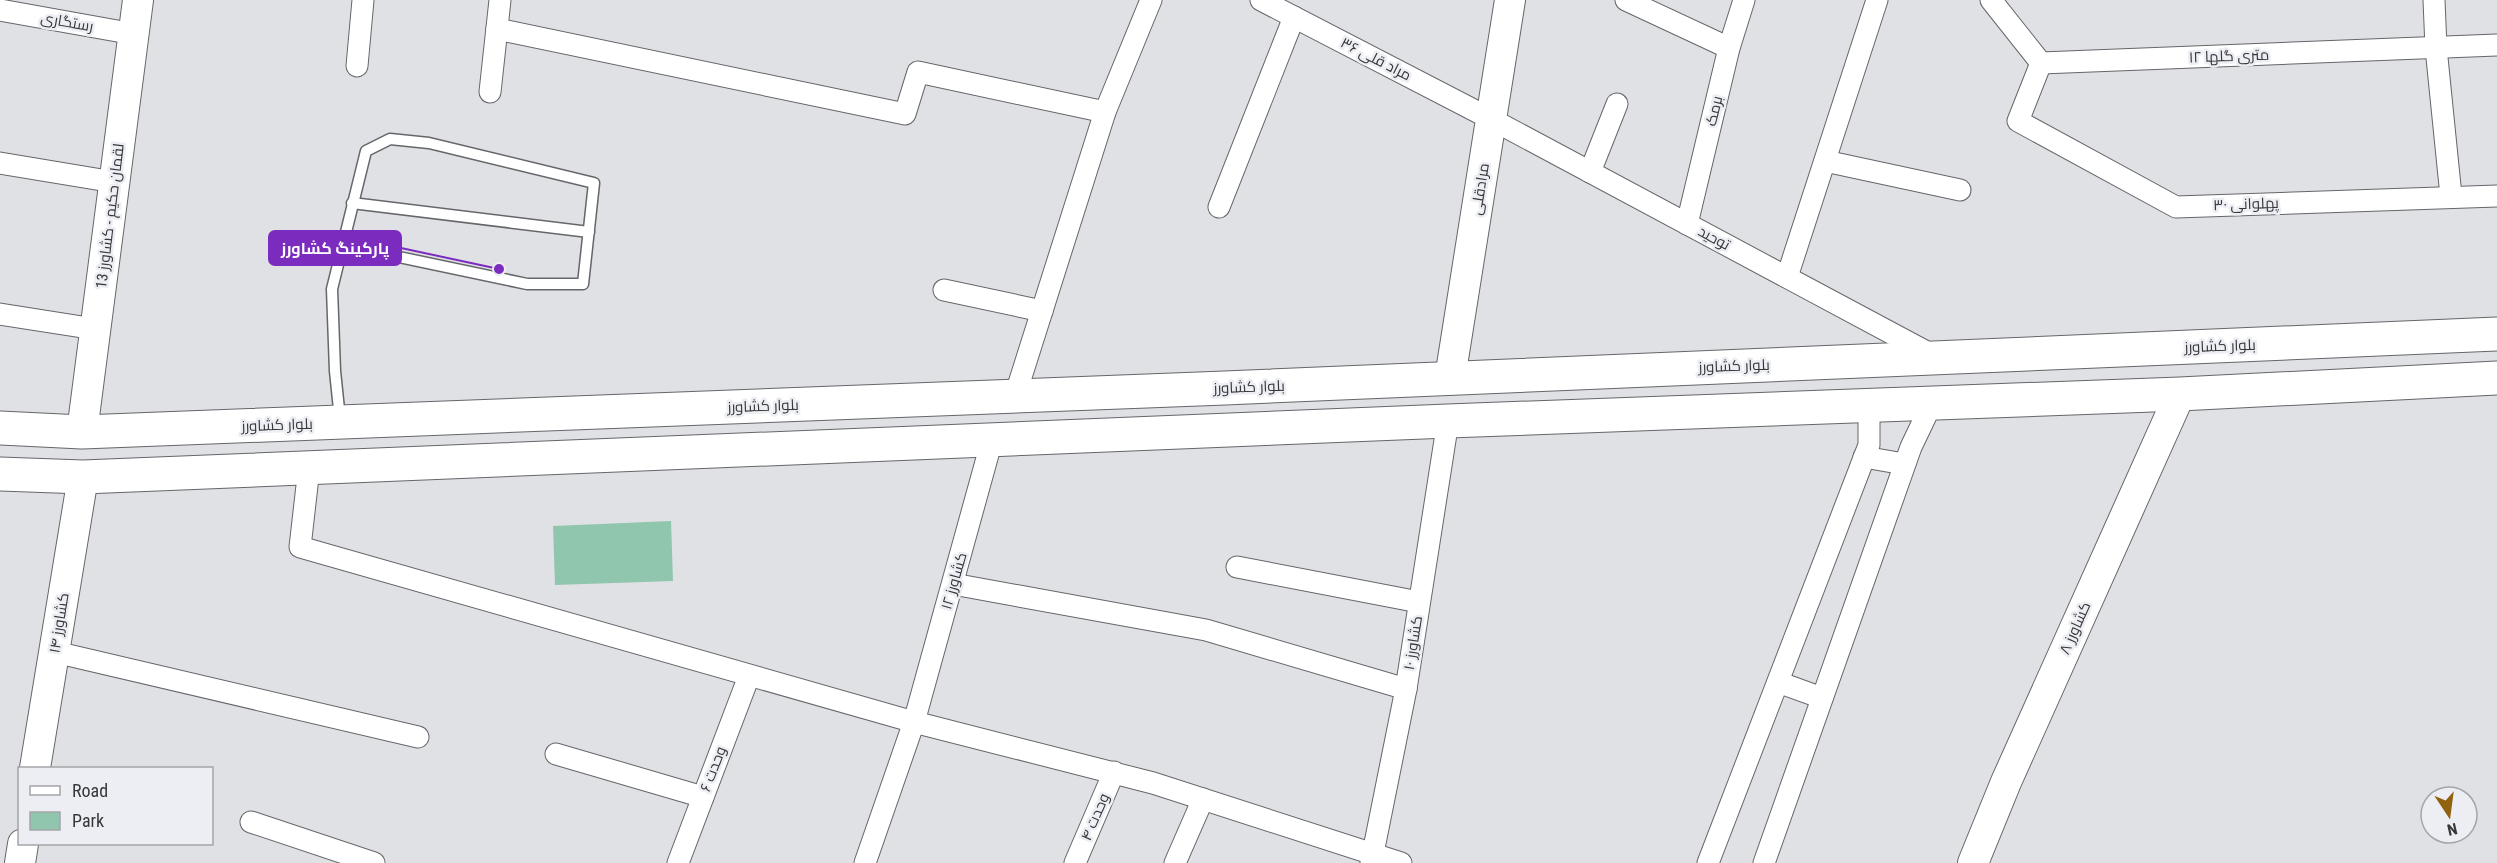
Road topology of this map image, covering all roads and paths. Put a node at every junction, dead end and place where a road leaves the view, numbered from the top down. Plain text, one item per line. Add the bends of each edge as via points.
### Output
1 (138, 0) edge
2 (363, 0) edge
3 (500, 0) edge
4 (1151, 0) edge
5 (1261, 0) edge
6 (1510, 0) edge
7 (1626, 0) edge
8 (1744, 0) edge
9 (1877, 0) edge
10 (1991, 0) edge
11 (2434, 0) edge
12 (12, 7) edge
13 (1294, 17) junction
14 (497, 29) junction
15 (134, 33) junction
16 (2497, 45) edge
17 (1729, 48) junction
18 (2436, 48) junction
19 (2042, 63) junction
20 (357, 66) dead end
21 (490, 92) dead end
22 (1617, 104) dead end
23 (1105, 112) junction
24 (1491, 119) junction
25 (1825, 161) junction
26 (0, 163) edge
27 (1590, 172) junction
28 (114, 182) junction
29 (1960, 190) dead end
30 (2451, 196) junction
31 (2497, 196) edge
32 (352, 203) junction
33 (1219, 207) dead end
34 (1687, 224) junction
35 (589, 232) junction
36 (342, 245) junction
37 (1787, 277) junction
38 (944, 290) dead end
39 (1042, 311) junction
40 (0, 314) edge
41 (95, 329) junction
42 (2497, 334) edge
43 (1937, 358) junction
44 (1450, 378) junction
45 (2497, 378) edge
46 (1225, 388) junction
47 (2180, 394) junction
48 (1015, 396) junction
49 (1932, 403) junction
50 (1869, 406) junction
51 (1448, 421) junction
52 (341, 422) junction
53 (0, 428) edge
54 (1227, 430) junction
55 (82, 432) junction
56 (992, 440) junction
57 (1864, 457) junction
58 (1904, 464) junction
59 (309, 468) junction
60 (0, 474) edge
61 (83, 477) junction
62 (1238, 567) dead end
63 (953, 584) junction
64 (1419, 602) junction
65 (55, 652) junction
66 (749, 676) junction
67 (1778, 682) junction
68 (1406, 689) junction
69 (1822, 698) junction
70 (914, 722) junction
71 (417, 737) dead end
72 (556, 754) dead end
73 (35, 767) edge
74 (1114, 772) junction
75 (703, 797) junction
76 (1203, 799) junction
77 (251, 822) dead end
78 (23, 845) edge
79 (1372, 858) edge
80 (20, 863) edge
81 (374, 863) edge
82 (678, 863) edge
83 (865, 863) edge
84 (1075, 863) edge
85 (1175, 863) edge
86 (1401, 863) edge
87 (1708, 863) edge
88 (1764, 863) edge
89 (1973, 863) edge

1 - 15 street, لقمان حکیم - کشاورز 13
2 - 20 street
3 - 14 street
4 - 23 street
5 - 13 street, مراد قلی ۳۶
6 - 24 street, مرادقلی
7 - 17 street
8 - 17 street, برمک
9 - 25 street
10 - 19 street
11 - 18 street
12 - 15 street, رستگاری
13 - 24 street, مراد قلی ۳۶
13 - 33 street
14 - 21 street
14 - 23 street via 905,114 918,72
15 - 28 street, لقمان حکیم - کشاورز 13
16 - 18 street, ۱۲ متری گلها
17 - 34 street, برمک
18 - 19 street, ۱۲ متری گلها
18 - 30 street
19 - 30 street, پهلوانی ۳۰ via 2018,121 2176,207
22 - 27 street
23 - 39 street
24 - 27 street, توحید
24 - 44 street, مرادقلی
25 - 29 street
25 - 37 street
26 - 28 street
27 - 34 street, توحید
28 - 41 street, لقمان حکیم - کشاورز 13
30 - 31 street, پهلوانی ۳۰
32 - 35 lane
32 - 35 lane via 366,151 390,139 429,143 594,183
32 - 36 lane
34 - 37 street, توحید
35 - 36 lane via 584,284 528,285
36 - 52 lane via 332,289
37 - 43 street, توحید
38 - 39 street
39 - 48 street
40 - 41 street
41 - 55 street, لقمان حکیم - کشاورز 13
42 - 43 main road, بلوار کشاورز
43 - 44 main road, بلوار کشاورز
44 - 46 main road, بلوار کشاورز
45 - 47 main road
46 - 48 main road, بلوار کشاورز
46 - 54 main road
47 - 49 main road
47 - 89 street, کشاورز ۸
48 - 52 main road, بلوار کشاورز
49 - 50 main road
49 - 58 street
50 - 51 main road
50 - 57 street via 1869,445
51 - 54 main road
51 - 64 street, کشاورز ۱۰
52 - 55 main road, بلوار کشاورز
53 - 55 main road, بلوار کشاورز
54 - 56 main road
56 - 59 main road
56 - 63 street, کشاورز ۱۲
57 - 58 street
57 - 67 street
58 - 69 street
59 - 61 main road
59 - 66 street via 300,547
60 - 61 main road
61 - 65 street, کشاورز ۱۴
62 - 64 street
63 - 68 street via 1206,630
63 - 70 street, کشاورز ۱۲
64 - 68 street, کشاورز ۱۰
65 - 71 street
65 - 73 street, کشاورز ۱۴
66 - 70 street
66 - 75 street, وحدت ۶
67 - 69 street
67 - 87 street
68 - 79 street, کشاورز ۱۰
69 - 88 street
70 - 74 street
70 - 83 street, کشاورز ۱۲
72 - 75 street
74 - 76 street
74 - 84 street, وحدت ۴
75 - 82 street, وحدت ۶
76 - 79 street
76 - 85 street
77 - 81 street
78 - 80 street
79 - 86 street

